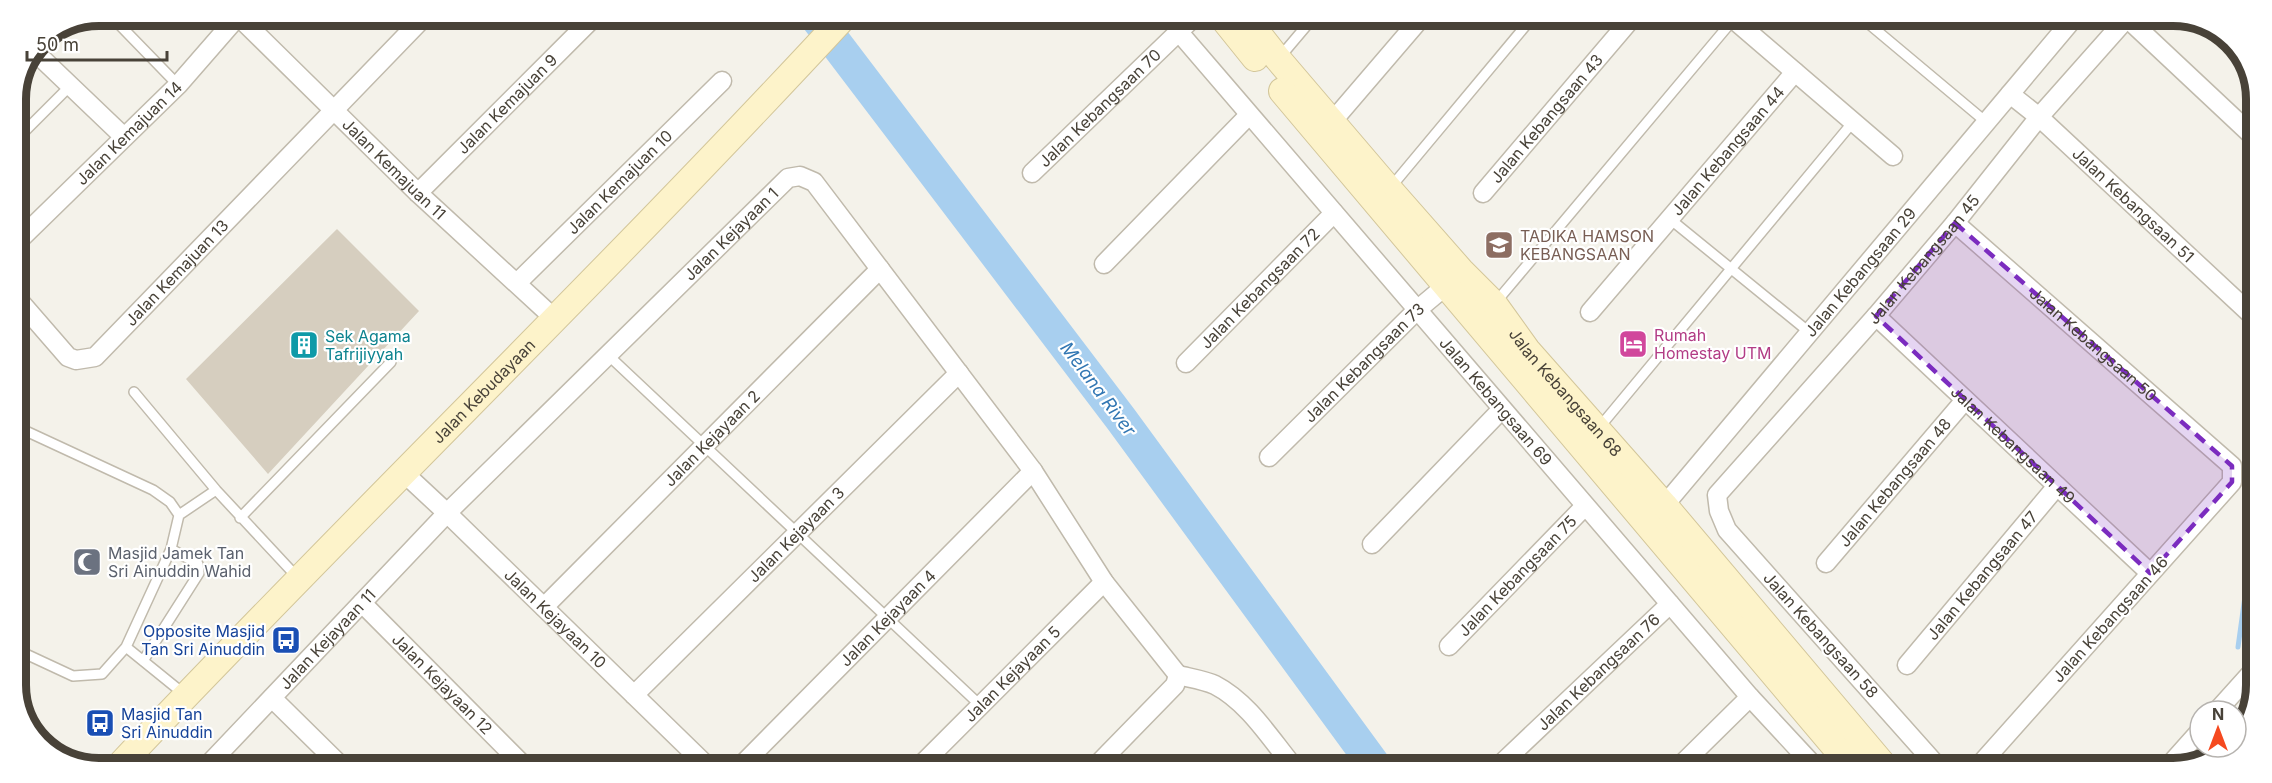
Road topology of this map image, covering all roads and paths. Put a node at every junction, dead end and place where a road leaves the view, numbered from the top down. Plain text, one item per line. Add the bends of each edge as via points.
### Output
1 (121, 26) edge
2 (229, 26) edge
3 (248, 26) edge
4 (414, 26) edge
5 (585, 26) edge
6 (835, 26) edge
7 (1184, 26) edge
8 (1230, 26) edge
9 (1252, 26) edge
10 (1305, 26) edge
11 (1414, 26) edge
12 (1525, 26) edge
13 (1625, 26) edge
14 (1726, 26) edge
15 (1740, 26) edge
16 (1871, 26) edge
17 (2067, 26) edge
18 (2121, 26) edge
19 (2135, 26) edge
20 (1178, 31) junction
21 (40, 56) edge
22 (1278, 59) junction
23 (1795, 72) junction
24 (722, 81) dead end
25 (71, 85) junction
26 (178, 85) junction
27 (2010, 94) junction
28 (333, 109) junction
29 (1249, 116) junction
30 (2039, 117) junction
31 (1853, 122) junction
32 (1986, 122) junction
33 (1326, 129) junction
34 (26, 130) edge
35 (2246, 130) edge
36 (124, 137) junction
37 (1893, 156) dead end
38 (1032, 173) dead end
39 (1389, 189) junction
40 (418, 193) junction
41 (1483, 193) dead end
42 (1334, 213) junction
43 (1670, 219) junction
44 (1955, 223) junction
45 (26, 233) edge
46 (1104, 264) dead end
47 (880, 269) junction
48 (1732, 270) junction
49 (1454, 278) junction
50 (517, 283) junction
51 (1494, 304) junction
52 (26, 309) edge
53 (1417, 310) junction
54 (2246, 310) edge
55 (1590, 312) dead end
56 (1876, 316) junction
57 (556, 320) junction
58 (1809, 332) junction
59 (608, 355) junction
60 (391, 362) dead end
61 (1186, 363) dead end
62 (959, 373) junction
63 (134, 392) dead end
64 (1965, 400) junction
65 (1502, 409) junction
66 (1597, 430) junction
67 (26, 431) edge
68 (704, 446) junction
69 (1269, 457) dead end
70 (2232, 466) joint
71 (1033, 471) junction
72 (404, 473) junction
73 (2057, 486) junction
74 (216, 490) junction
75 (1717, 495) joint
76 (1585, 506) junction
77 (447, 513) junction
78 (179, 515) junction
79 (1656, 515) junction
80 (240, 518) junction
81 (798, 534) junction
82 (1372, 544) dead end
83 (171, 549) junction
84 (1826, 562) dead end
85 (2150, 573) junction
86 (299, 579) junction
87 (1104, 582) junction
88 (362, 603) junction
89 (1670, 604) junction
90 (544, 607) junction
91 (887, 618) junction
92 (1449, 646) dead end
93 (126, 647) junction
94 (26, 654) edge
95 (143, 661) junction
96 (1907, 665) dead end
97 (1178, 675) junction
98 (2246, 679) edge
99 (185, 695) junction
100 (634, 695) junction
101 (1750, 697) junction
102 (272, 698) junction
103 (2228, 699) edge
104 (981, 706) junction
105 (2188, 744) edge
106 (127, 758) edge
107 (214, 758) edge
108 (333, 758) edge
109 (516, 758) edge
110 (699, 758) edge
111 (749, 758) edge
112 (928, 758) edge
113 (1104, 758) edge
114 (1286, 758) edge
115 (1508, 758) edge
116 (1688, 758) edge
117 (1807, 758) edge
118 (1845, 758) edge
119 (1877, 758) edge
120 (1930, 758) edge
121 (1986, 758) edge
122 (2176, 758) edge

1 - 26 lane
2 - 26 street, Jalan Kemajuan 14
3 - 28 street, Jalan Kemajuan 11
4 - 28 street, Jalan Kemajuan 13
5 - 40 street, Jalan Kemajuan 9
6 - 57 street, Jalan Kebudayaan
7 - 20 street, Jalan Kebangsaan 70
8 - 33 street, Jalan Kebangsaan 68
9 - 22 street, Jalan Kebangsaan 68
10 - 22 lane
11 - 33 street
12 - 39 lane
13 - 41 street, Jalan Kebangsaan 43
14 - 51 lane
15 - 23 street
16 - 32 lane
17 - 27 street, Jalan Kebangsaan 29
18 - 30 street, Jalan Kebangsaan 45
19 - 35 street
20 - 29 street, Jalan Kebangsaan 69
20 - 38 street, Jalan Kebangsaan 70
21 - 25 street
22 - 33 street, Jalan Kebangsaan 68
23 - 31 street
23 - 43 street, Jalan Kebangsaan 44
24 - 50 street, Jalan Kemajuan 10
25 - 34 lane
25 - 36 street
26 - 36 street, Jalan Kemajuan 14
27 - 30 street, Jalan Kebangsaan 51
27 - 32 street, Jalan Kebangsaan 29
28 - 40 street, Jalan Kemajuan 11
28 - 52 street, Jalan Kemajuan 13 via 94,357 68,357
29 - 42 street, Jalan Kebangsaan 69
29 - 46 street
30 - 44 street, Jalan Kebangsaan 45
30 - 54 street, Jalan Kebangsaan 51
31 - 37 street
31 - 48 lane
32 - 58 street, Jalan Kebangsaan 29
33 - 39 street, Jalan Kebangsaan 68
33 - 49 street, Jalan Kebangsaan 68
36 - 45 street, Jalan Kemajuan 14
39 - 49 street, Jalan Kebangsaan 68
40 - 50 street, Jalan Kemajuan 11
42 - 53 street, Jalan Kebangsaan 69
42 - 61 street, Jalan Kebangsaan 72
43 - 48 lane
43 - 55 street, Jalan Kebangsaan 44
44 - 56 street, Jalan Kebangsaan 45
44 - 70 street, Jalan Kebangsaan 50
47 - 59 street, Jalan Kejayaan 1 via 814,182 800,176 788,178
47 - 62 street, Jalan Kejayaan 1
47 - 68 street, Jalan Kejayaan 2
48 - 58 lane
48 - 66 lane
49 - 51 street, Jalan Kebangsaan 68
49 - 53 street, Jalan Kebangsaan 73
49 - 79 street, Jalan Kebangsaan 68
50 - 57 street, Jalan Kemajuan 11
51 - 66 street, Jalan Kebangsaan 68 via 1527,350
53 - 65 street, Jalan Kebangsaan 69
53 - 69 street, Jalan Kebangsaan 73
56 - 64 street, Jalan Kebangsaan 49
56 - 75 street, Jalan Kebangsaan 45
57 - 72 street, Jalan Kebudayaan
58 - 79 street, Jalan Kebangsaan 29
59 - 68 lane
59 - 77 street, Jalan Kejayaan 1
60 - 80 lane
62 - 71 street, Jalan Kejayaan 1
62 - 81 street, Jalan Kejayaan 3
63 - 74 lane
64 - 73 street, Jalan Kebangsaan 49
64 - 84 street, Jalan Kebangsaan 48
65 - 76 street, Jalan Kebangsaan 69
65 - 82 street
66 - 79 street, Jalan Kebangsaan 68
67 - 78 lane via 153,490 170,502
68 - 81 lane
68 - 90 street, Jalan Kejayaan 2
70 - 85 street, Jalan Kebangsaan 46 via 2232,482
71 - 87 street, Jalan Kejayaan 1
71 - 91 street, Jalan Kejayaan 4
72 - 77 street, Jalan Kejayaan 10
72 - 86 street, Jalan Kebudayaan
73 - 85 street, Jalan Kebangsaan 49
73 - 96 street, Jalan Kebangsaan 47
74 - 78 lane
74 - 80 lane
75 - 120 street, Jalan Kebangsaan 58 via 1727,530
76 - 89 street, Jalan Kebangsaan 69
76 - 92 street, Jalan Kebangsaan 75
77 - 88 street, Jalan Kejayaan 11
77 - 90 street, Jalan Kejayaan 10
78 - 83 lane
79 - 118 street, Jalan Kebangsaan 68
79 - 119 street, Jalan Kebangsaan 68
80 - 86 lane
81 - 91 lane
81 - 100 street, Jalan Kejayaan 3
83 - 93 lane
83 - 95 lane via 198,564 199,573
85 - 121 street, Jalan Kebangsaan 46
86 - 99 street, Jalan Kebudayaan
87 - 97 street
87 - 104 street, Jalan Kejayaan 5
88 - 102 street, Jalan Kejayaan 11
88 - 109 street, Jalan Kejayaan 12
89 - 101 street, Jalan Kebangsaan 69
89 - 115 street, Jalan Kebangsaan 76
90 - 100 street, Jalan Kejayaan 10
91 - 104 lane
91 - 111 street, Jalan Kejayaan 4
93 - 94 lane via 102,674 72,676
93 - 95 lane
95 - 99 lane
97 - 113 street via 1175,685
97 - 114 street via 1213,684 1230,694
98 - 103 street
99 - 106 street, Jalan Kebudayaan
100 - 110 street, Jalan Kejayaan 10
101 - 116 street
101 - 117 street, Jalan Kebangsaan 69
102 - 107 street, Jalan Kejayaan 11
102 - 108 street
104 - 112 street, Jalan Kejayaan 5
105 - 122 street

